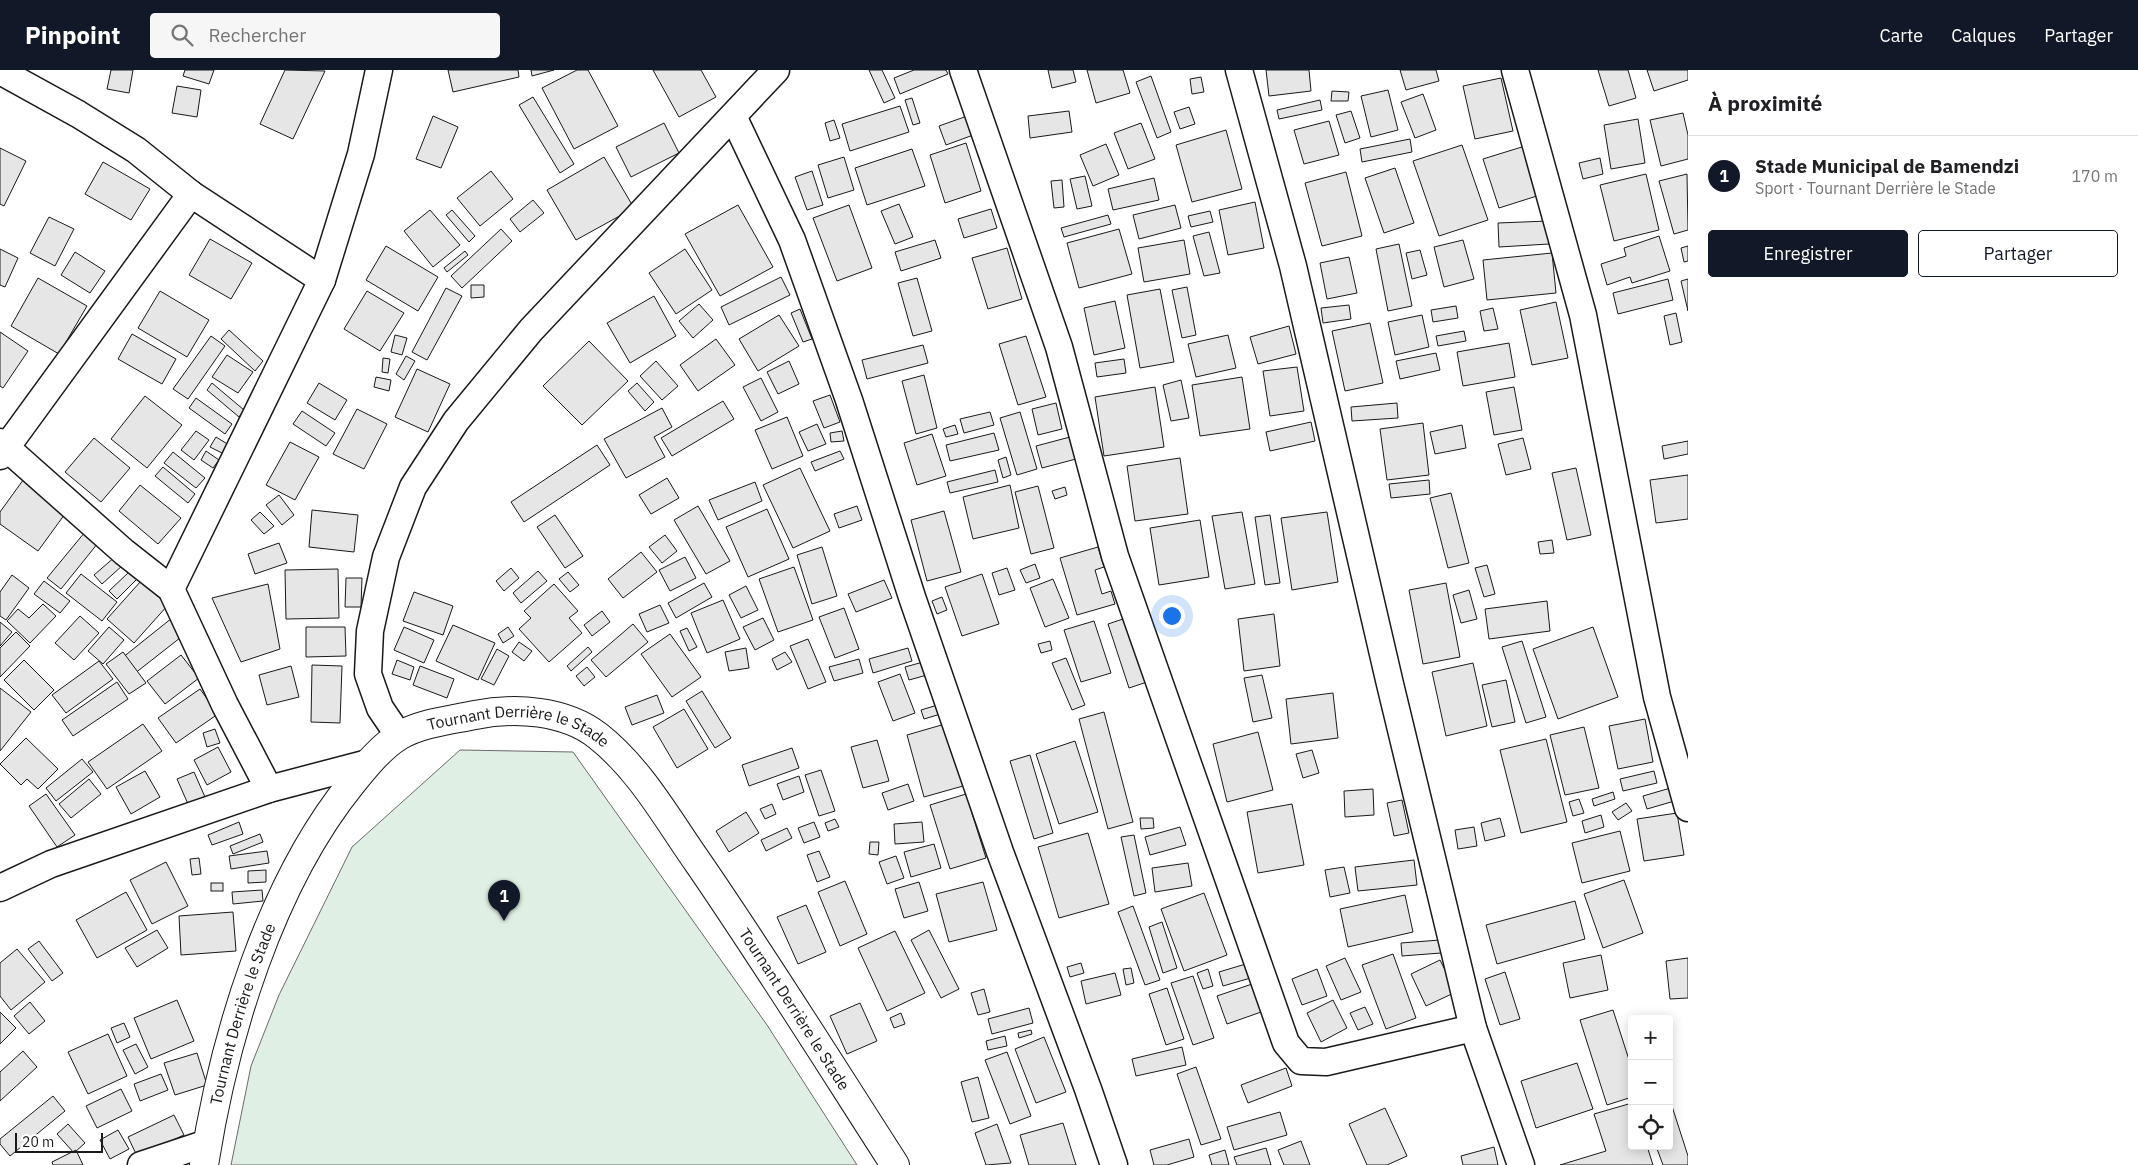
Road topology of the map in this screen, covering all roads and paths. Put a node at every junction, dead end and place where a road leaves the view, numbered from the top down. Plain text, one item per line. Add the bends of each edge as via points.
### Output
1 (379, 70) edge
2 (963, 70) edge
3 (1240, 70) edge
4 (1515, 70) edge
5 (0, 71) edge
6 (764, 75) edge
7 (733, 116) junction
8 (191, 194) junction
9 (322, 280) junction
10 (2, 448) edge
11 (170, 589) junction
12 (399, 736) junction
13 (368, 763) junction
14 (269, 789) junction
15 (1688, 808) edge
16 (0, 888) edge
17 (1473, 1028) junction
18 (206, 1154) edge
19 (141, 1165) edge
20 (895, 1165) edge
21 (1114, 1165) edge
22 (1520, 1165) edge

1 - 9 street via 360,154
2 - 17 street via 1059,347 1115,556 1286,1042 1301,1061 1326,1062
3 - 17 street via 1293,266
4 - 15 street via 1583,315 1657,697
5 - 8 street via 136,150
6 - 7 street
7 - 12 street via 531,330 456,421 413,487 386,557 370,631 368,674 380,708
7 - 21 street via 792,240 849,400 912,597 990,823
8 - 9 street
8 - 10 street
9 - 11 street
10 - 11 street
11 - 14 street
12 - 13 street, Tournant Derrière le Stade
12 - 20 street, Tournant Derrière le Stade via 432,724 488,712 529,712 564,717 594,733 622,756 730,910
13 - 14 street
13 - 18 street, Tournant Derrière le Stade via 332,807 288,884 270,926 239,1013 219,1087
14 - 16 street via 50,864
17 - 22 street
18 - 19 street

